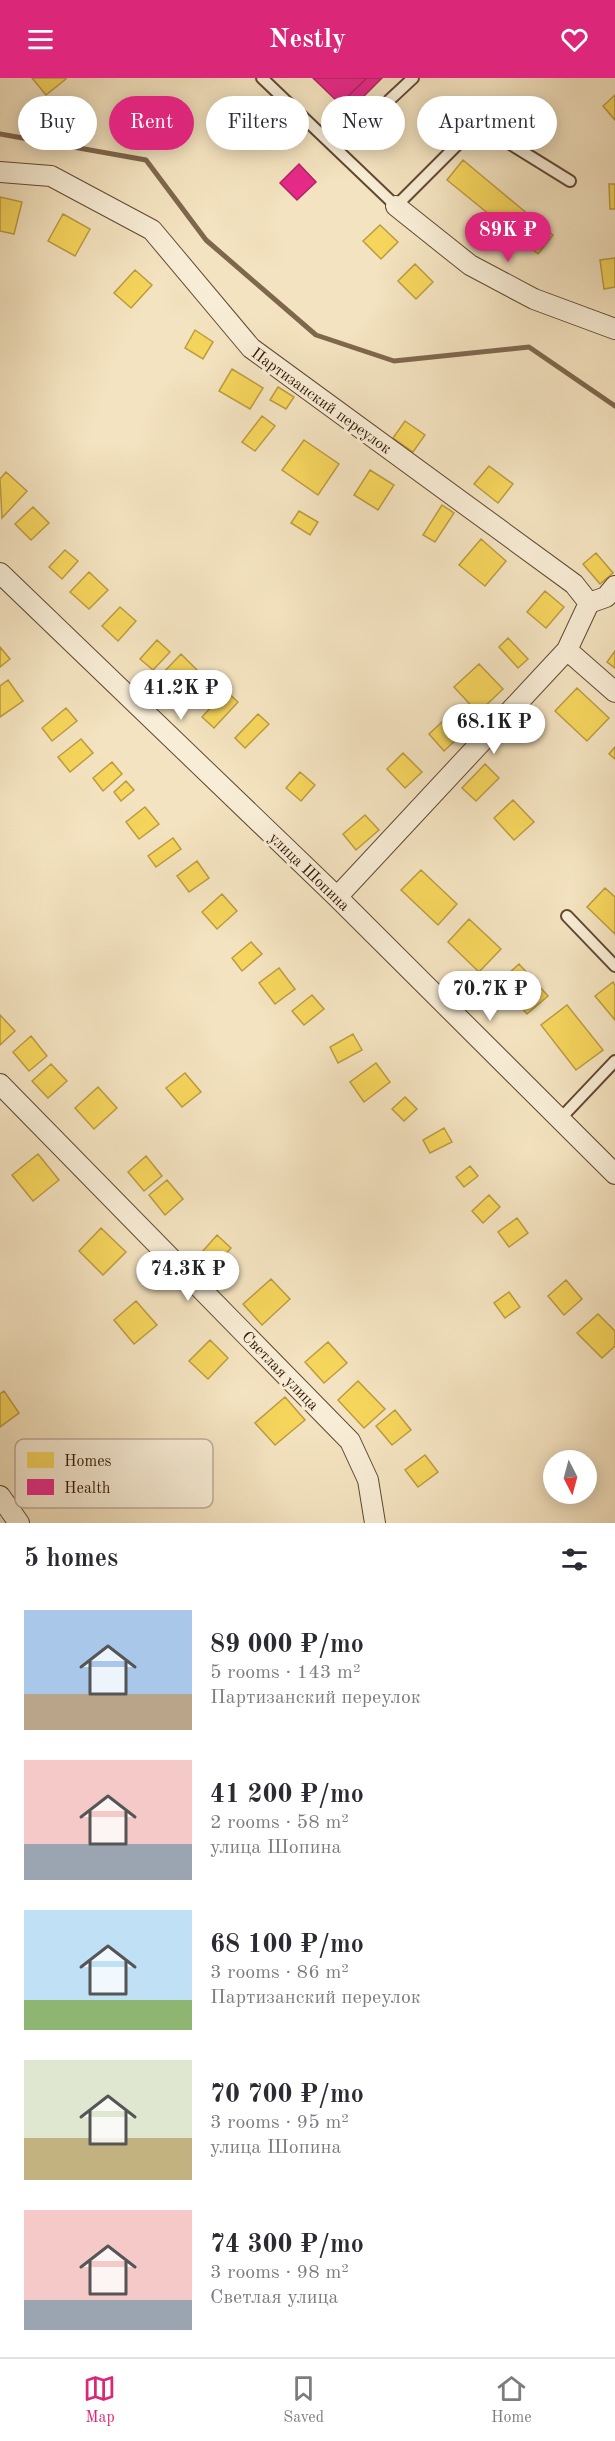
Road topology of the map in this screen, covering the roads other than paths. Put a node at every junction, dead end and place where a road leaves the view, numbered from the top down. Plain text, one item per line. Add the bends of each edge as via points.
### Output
1 (262, 78) edge
2 (413, 78) edge
3 (394, 96) edge
4 (321, 134) edge
5 (338, 150) edge
6 (0, 172) edge
7 (570, 182) dead end
8 (396, 206) junction
9 (615, 329) edge
10 (0, 573) edge
11 (615, 586) edge
12 (589, 603) junction
13 (567, 650) junction
14 (615, 692) edge
15 (337, 897) junction
16 (567, 916) dead end
17 (615, 966) edge
18 (615, 1061) edge
19 (0, 1084) edge
20 (561, 1118) junction
21 (615, 1174) edge
22 (0, 1496) edge
23 (19, 1523) edge
24 (375, 1523) edge

1 - 4 lane
2 - 3 lane
5 - 8 lane
6 - 12 street, Партизанский переулок via 51,176 152,230 251,348 574,584
7 - 8 lane via 478,124
8 - 9 street via 470,265 534,299
10 - 15 street, улица Шопина
11 - 12 street via 606,597
12 - 13 street
13 - 14 street
13 - 15 street
15 - 20 street, улица Шопина
16 - 17 lane
18 - 20 lane
19 - 24 street, Светлая улица via 350,1441 368,1480
20 - 21 street, улица Шопина
22 - 23 street

